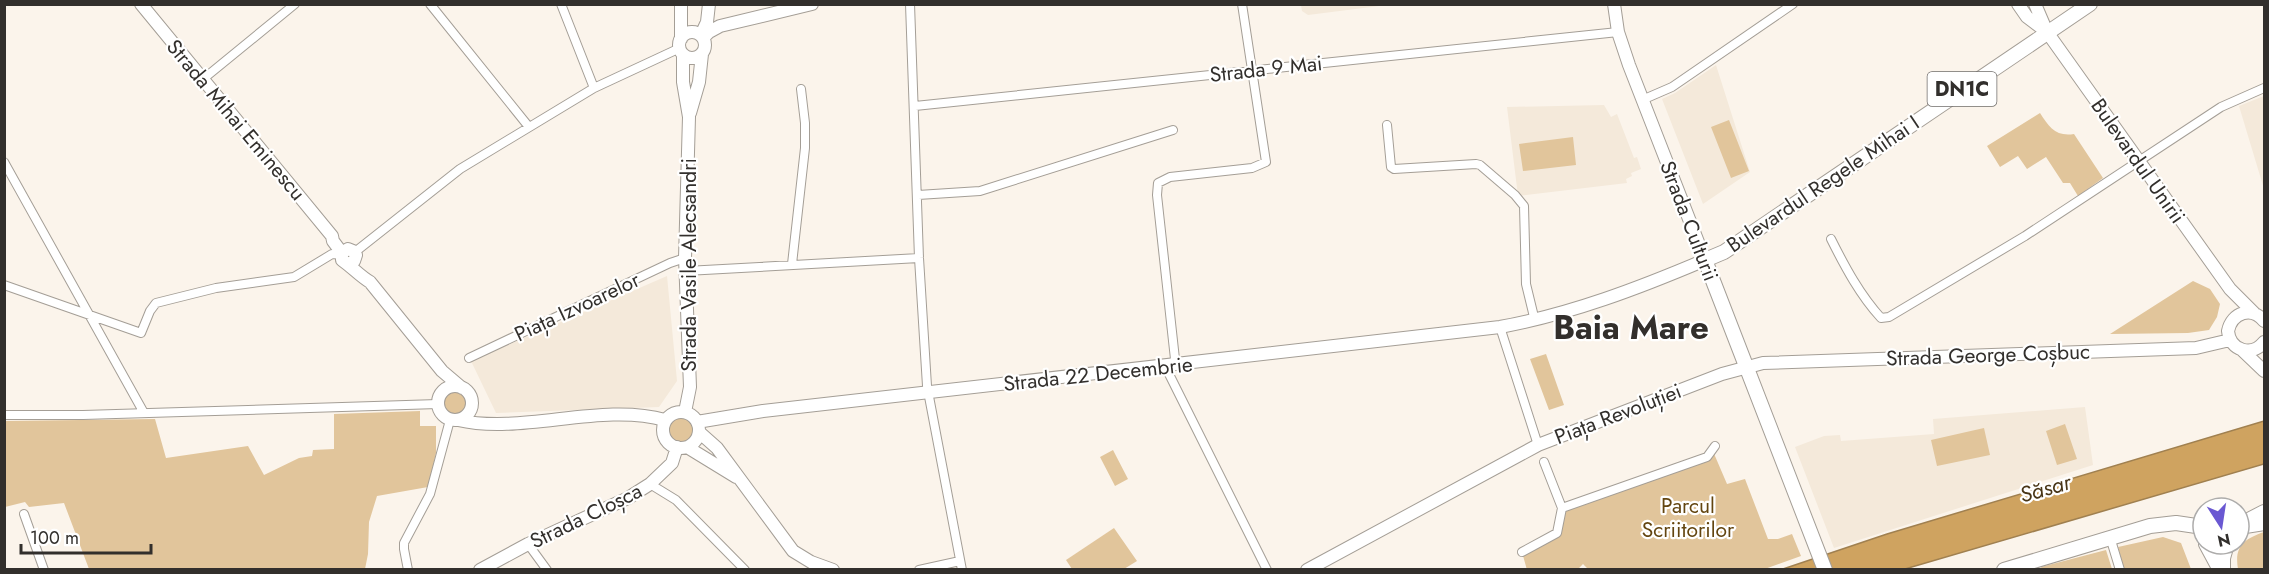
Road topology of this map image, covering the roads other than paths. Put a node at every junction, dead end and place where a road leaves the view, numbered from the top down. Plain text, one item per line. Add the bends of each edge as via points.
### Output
1 (141, 4) edge
2 (295, 4) edge
3 (430, 4) edge
4 (561, 4) edge
5 (681, 4) edge
6 (709, 4) edge
7 (812, 4) edge
8 (910, 4) edge
9 (1242, 4) edge
10 (1614, 4) edge
11 (1794, 4) edge
12 (2018, 4) edge
13 (2035, 4) edge
14 (2090, 4) edge
15 (1618, 32) junction
16 (2047, 32) junction
17 (702, 37) junction
18 (681, 47) junction
19 (702, 54) junction
20 (1252, 70) junction
21 (202, 80) junction
22 (594, 88) junction
23 (2265, 88) edge
24 (801, 89) dead end
25 (1642, 100) junction
26 (915, 106) junction
27 (689, 117) junction
28 (1387, 125) dead end
29 (529, 127) junction
30 (1173, 130) dead end
31 (2139, 161) junction
32 (4, 162) edge
33 (918, 195) junction
34 (1831, 239) dead end
35 (349, 255) junction
36 (919, 258) junction
37 (1705, 260) junction
38 (792, 264) junction
39 (686, 265) junction
40 (4, 285) edge
41 (2230, 289) junction
42 (2254, 313) junction
43 (90, 316) junction
44 (1534, 321) junction
45 (2264, 321) edge
46 (2231, 322) junction
47 (1500, 327) junction
48 (2230, 340) junction
49 (2264, 343) edge
50 (2241, 350) junction
51 (469, 358) dead end
52 (1173, 366) junction
53 (1746, 366) junction
54 (442, 371) junction
55 (2265, 371) edge
56 (462, 388) junction
57 (928, 393) junction
58 (471, 399) junction
59 (439, 400) junction
60 (685, 412) junction
61 (144, 413) junction
62 (4, 415) edge
63 (454, 420) junction
64 (665, 420) junction
65 (494, 423) junction
66 (698, 427) junction
67 (1538, 446) junction
68 (1715, 446) dead end
69 (682, 447) junction
70 (1544, 462) dead end
71 (737, 478) junction
72 (651, 484) junction
73 (1562, 508) junction
74 (2265, 512) edge
75 (24, 514) dead end
76 (2251, 520) edge
77 (2191, 529) edge
78 (2110, 537) junction
79 (528, 544) junction
80 (1522, 552) dead end
81 (2213, 556) edge
82 (961, 565) edge
83 (44, 570) edge
84 (408, 570) edge
85 (480, 570) edge
86 (547, 570) edge
87 (745, 570) edge
88 (833, 570) edge
89 (919, 570) edge
90 (1267, 570) edge
91 (1307, 570) edge
92 (1825, 570) edge
93 (2004, 570) edge
94 (2120, 570) edge
95 (2221, 570) edge

1 - 21 main road, Strada Mihai Eminescu
2 - 21 street
3 - 29 street
4 - 22 street
5 - 18 main road, Strada Vasile Alecsandri
6 - 17 main road
7 - 17 main road via 720,26
8 - 26 street
9 - 20 street
10 - 15 main road, Strada Culturii
11 - 25 street via 1672,87
12 - 16 main road, Bulevardul Unirii via 2027,17
13 - 16 main road, Bulevardul Unirii
14 - 16 main road, Bulevardul Regele Mihai I / DN1C
15 - 20 street, Strada 9 Mai
15 - 25 main road, Strada Culturii
16 - 31 main road, Bulevardul Unirii
16 - 37 main road, Bulevardul Regele Mihai I / DN1C via 1724,252
17 - 18 main road via 690,33
17 - 19 main road
18 - 19 main road via 695,58
18 - 22 street
18 - 27 main road, Strada Vasile Alecsandri
19 - 27 main road, Strada Vasile Alecsandri
20 - 26 street, Strada 9 Mai
20 - 52 street via 1266,162 1252,168 1170,177 1158,183
21 - 35 main road, Strada Mihai Eminescu via 333,241
22 - 29 street
23 - 31 street via 2221,107
24 - 38 street via 805,148
25 - 37 main road, Strada Culturii
26 - 33 street
27 - 39 main road, Strada Vasile Alecsandri
28 - 44 street via 1394,170 1480,165 1522,204 1526,284
29 - 35 street via 441,182
30 - 33 street via 980,191
31 - 34 street via 2025,236 1889,317 1881,318 1875,312 1852,280
31 - 41 main road, Bulevardul Unirii
32 - 43 street
33 - 36 street
35 - 43 street via 332,254 294,277 216,288 156,303 141,333
35 - 54 main road, Strada Mihai Eminescu
36 - 38 street, Piața Izvoarelor
36 - 57 street
37 - 44 main road
37 - 53 main road, Strada Culturii
38 - 39 street, Piața Izvoarelor
39 - 51 street, Piața Izvoarelor via 670,263
39 - 60 main road, Strada Vasile Alecsandri via 690,387
40 - 43 street
41 - 42 main road, Bulevardul Unirii
41 - 46 main road
42 - 45 main road, Bulevardul Unirii
42 - 46 main road via 2242,313
43 - 61 street
44 - 47 main road
46 - 48 main road
47 - 52 main road, Strada 22 Decembrie
47 - 67 street, Piața Revoluției
48 - 50 main road
48 - 53 main road, Strada George Coșbuc via 2196,348
49 - 50 main road via 2254,350
50 - 55 main road
52 - 57 main road, Strada 22 Decembrie
52 - 90 street via 1168,372 1170,378
53 - 67 main road, Piața Revoluției
53 - 92 main road, Strada Culturii
54 - 56 main road, Strada Mihai Eminescu
54 - 59 main road
56 - 58 main road
56 - 59 main road via 448,388
57 - 66 main road, Strada 22 Decembrie via 714,417
57 - 82 street
58 - 63 main road via 470,411 464,418
58 - 65 main road via 482,415
59 - 61 street
59 - 63 main road via 441,413
60 - 64 main road via 674,413
60 - 66 main road via 691,414
61 - 62 street
63 - 65 main road
63 - 84 street via 430,494 404,543
64 - 65 main road via 625,416
64 - 69 main road via 663,434 668,443
66 - 69 main road via 696,440
66 - 71 main road
67 - 91 main road
68 - 73 street via 1707,457
69 - 71 main road
69 - 72 main road, Strada Cloșca
70 - 73 street
71 - 88 main road via 793,551
72 - 79 main road, Strada Cloșca
72 - 87 street via 676,500
73 - 80 street via 1557,533
74 - 76 main road
75 - 83 street
77 - 78 main road via 2168,524
78 - 93 main road
78 - 94 street
79 - 85 main road, Strada Cloșca
79 - 86 street
81 - 95 main road
82 - 89 street

